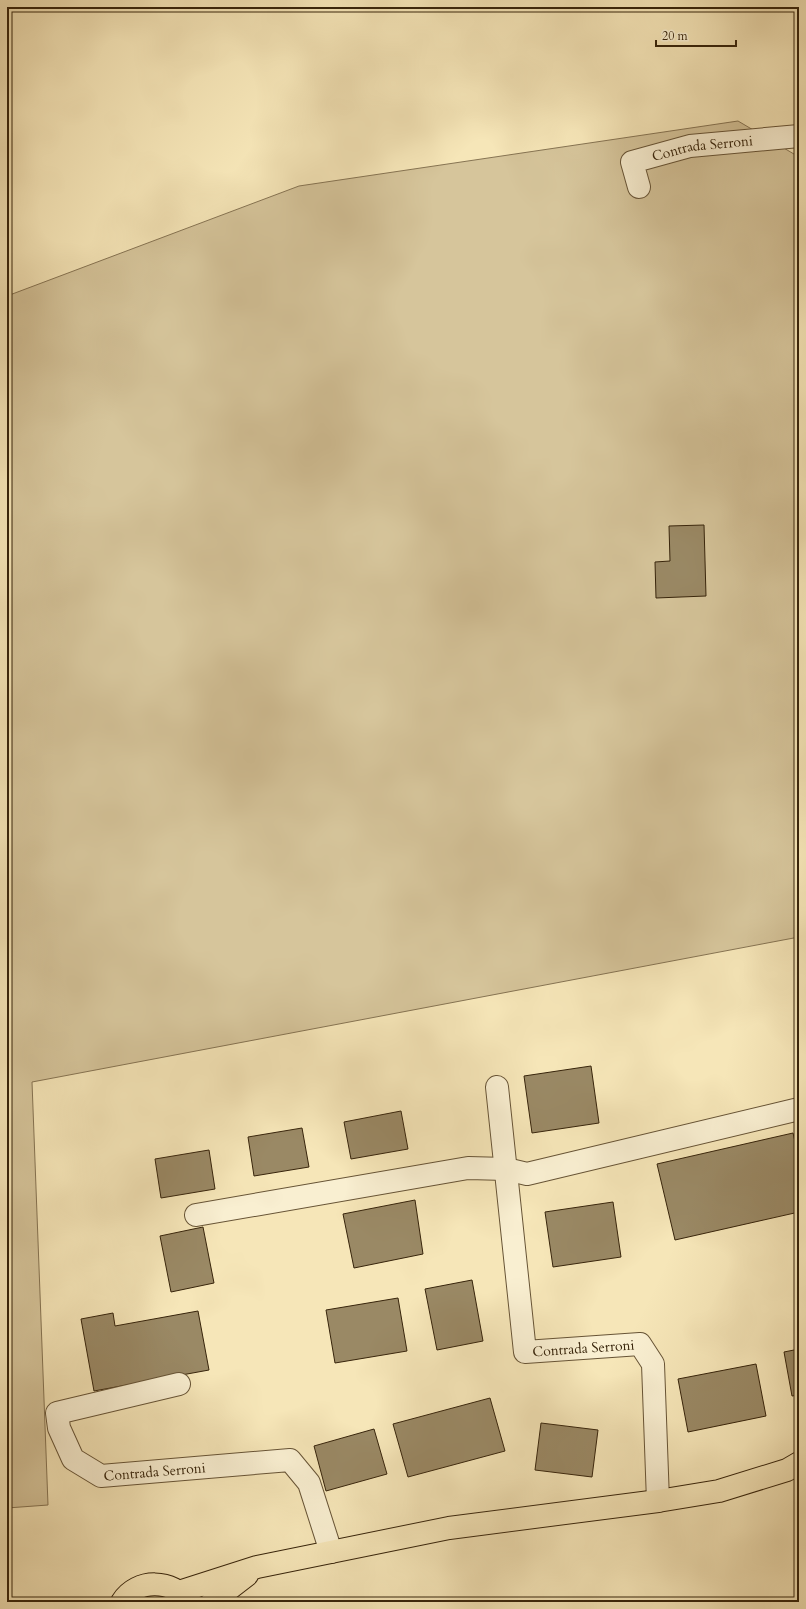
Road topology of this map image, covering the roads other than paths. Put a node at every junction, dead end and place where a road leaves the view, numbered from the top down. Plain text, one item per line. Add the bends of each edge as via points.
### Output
1 (799, 136) edge
2 (639, 187) dead end
3 (497, 1087) dead end
4 (799, 1109) edge
5 (506, 1170) junction
6 (196, 1215) dead end
7 (179, 1384) dead end
8 (799, 1463) edge
9 (658, 1500) junction
10 (331, 1552) junction
11 (257, 1567) junction
12 (183, 1597) edge
13 (122, 1602) edge
14 (212, 1602) edge

1 - 2 street, Contrada Serroni via 690,146 632,162
3 - 5 street, Contrada Serroni
4 - 5 street via 527,1174
5 - 6 street via 468,1168
5 - 9 street, Contrada Serroni via 524,1352 640,1344 653,1364
7 - 10 street, Contrada Serroni via 57,1413 59,1428 73,1459 101,1476 290,1460 310,1483
8 - 9 main road via 787,1470 720,1491
9 - 10 main road via 449,1528
10 - 11 main road
11 - 12 main road
11 - 14 main road
12 - 13 main road via 168,1586 157,1584 134,1590

